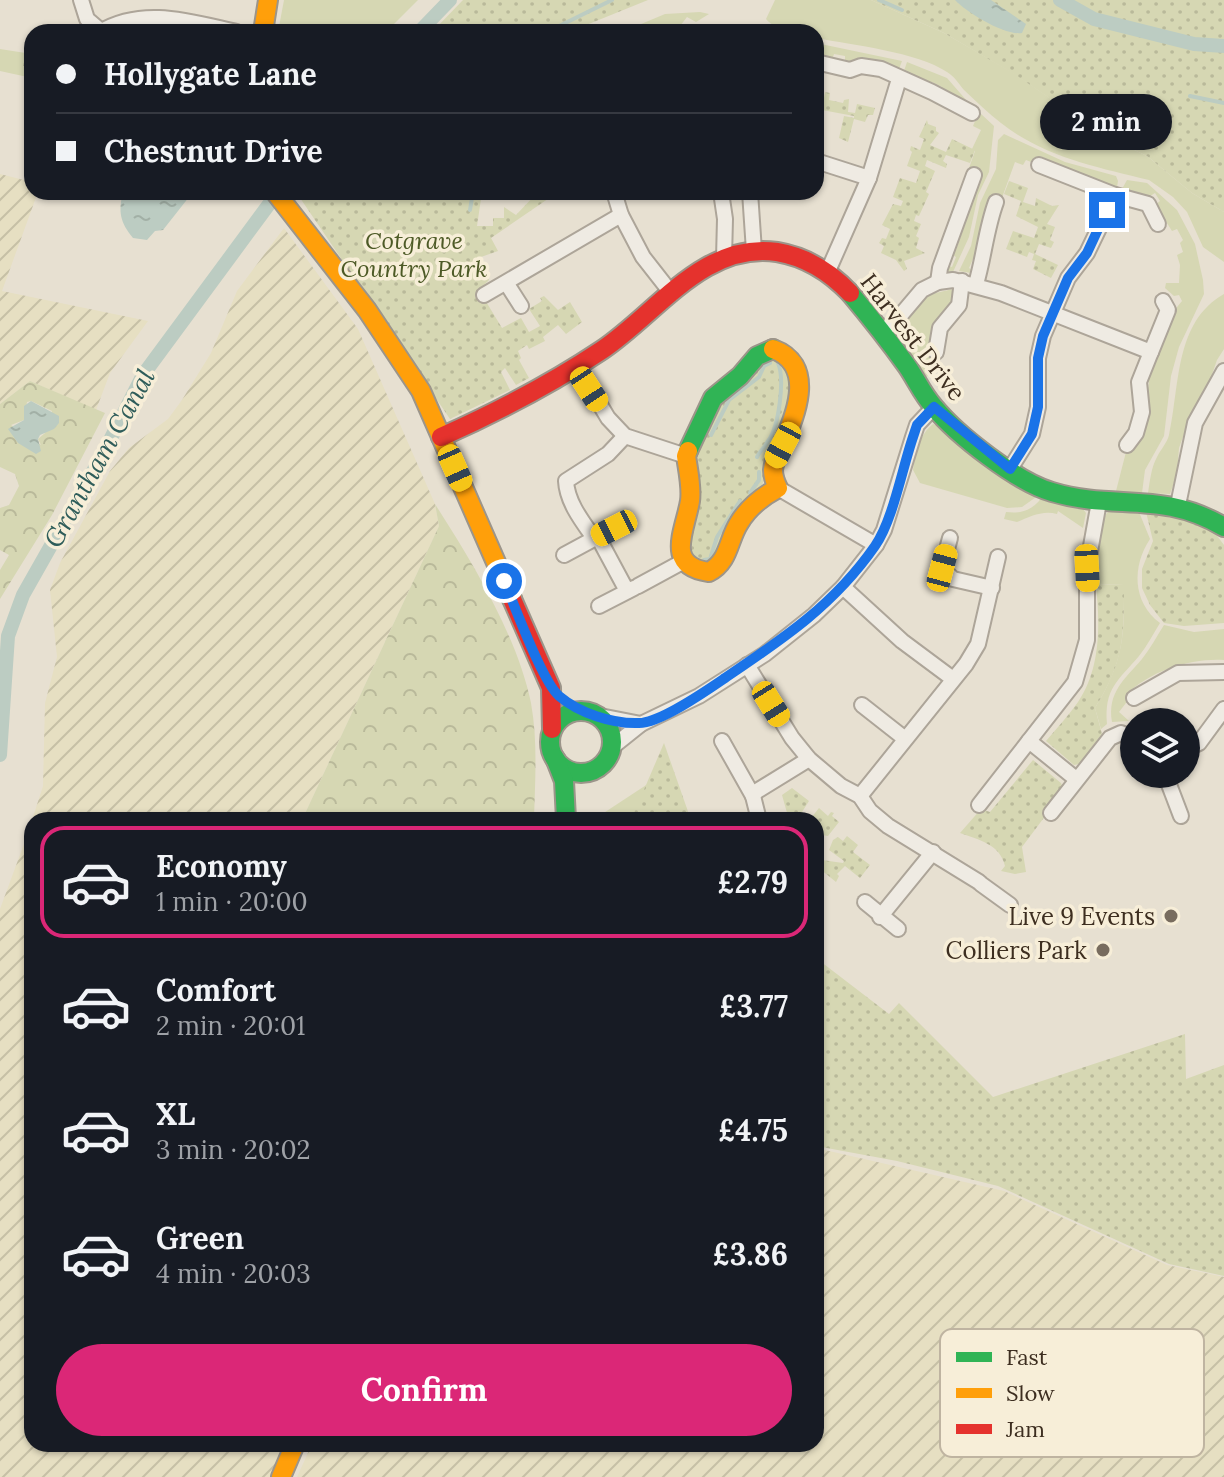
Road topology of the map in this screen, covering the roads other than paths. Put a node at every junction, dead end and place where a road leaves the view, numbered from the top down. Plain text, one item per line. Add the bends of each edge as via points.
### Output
1 (81, 0) edge
2 (268, 0) edge
3 (92, 24) edge
4 (121, 24) edge
5 (197, 24) edge
6 (264, 24) edge
7 (824, 64) edge
8 (899, 79) junction
9 (972, 113) dead end
10 (824, 164) edge
11 (1039, 165) dead end
12 (974, 175) dead end
13 (869, 178) junction
14 (1115, 195) junction
15 (281, 200) edge
16 (616, 200) edge
17 (722, 200) edge
18 (751, 200) edge
19 (996, 202) dead end
20 (621, 215) junction
21 (1158, 224) dead end
22 (754, 251) junction
23 (724, 258) junction
24 (828, 271) junction
25 (938, 282) junction
26 (969, 283) junction
27 (507, 284) junction
28 (672, 294) junction
29 (484, 295) dead end
30 (1163, 301) dead end
31 (521, 306) dead end
32 (1052, 314) junction
33 (882, 332) junction
34 (936, 352) dead end
35 (1151, 352) junction
36 (577, 366) junction
37 (1224, 371) edge
38 (934, 407) junction
39 (625, 436) junction
40 (441, 437) junction
41 (1127, 445) dead end
42 (686, 456) junction
43 (1010, 469) junction
44 (778, 488) junction
45 (1099, 502) junction
46 (1178, 505) junction
47 (1224, 527) edge
48 (614, 528) dead end
49 (596, 537) junction
50 (950, 538) dead end
51 (876, 545) junction
52 (564, 555) dead end
53 (998, 557) dead end
54 (684, 561) junction
55 (843, 587) junction
56 (633, 588) junction
57 (992, 588) junction
58 (599, 606) dead end
59 (747, 665) junction
60 (1224, 672) edge
61 (953, 679) junction
62 (551, 688) junction
63 (1134, 698) dead end
64 (862, 705) dead end
65 (1224, 709) edge
66 (590, 714) junction
67 (641, 724) junction
68 (552, 729) junction
69 (1120, 734) edge
70 (904, 738) junction
71 (722, 741) dead end
72 (1029, 741) junction
73 (1200, 742) edge
74 (611, 748) junction
75 (555, 758) junction
76 (809, 759) junction
77 (597, 770) junction
78 (1076, 779) junction
79 (1170, 788) edge
80 (753, 796) junction
81 (860, 796) junction
82 (979, 805) dead end
83 (565, 812) edge
84 (569, 812) edge
85 (757, 812) edge
86 (1051, 813) dead end
87 (1181, 816) dead end
88 (933, 852) junction
89 (865, 902) dead end
90 (1010, 905) dead end
91 (880, 917) junction
92 (898, 929) dead end
93 (292, 1452) edge
94 (281, 1477) edge

1 - 3 street
2 - 6 street
4 - 5 street via 145,16
7 - 8 street via 881,69
8 - 9 street
8 - 13 street
10 - 13 street
11 - 14 street
12 - 25 street
13 - 24 street
14 - 21 street via 1148,204
14 - 32 street
15 - 40 street via 410,373
16 - 20 street
17 - 23 street
18 - 22 street
19 - 26 street via 986,250
20 - 27 street
20 - 28 street via 643,257
22 - 23 street, Harvest Drive
22 - 24 street, Harvest Drive via 794,256
23 - 28 street, Harvest Drive
24 - 33 street, Harvest Drive
25 - 26 street
25 - 33 street via 914,296
26 - 32 street
26 - 34 street via 940,328
27 - 29 street
27 - 31 street
28 - 36 street, Harvest Drive
30 - 35 street via 1168,310
32 - 35 street
32 - 43 street via 1038,358 1032,434
33 - 38 street, Harvest Drive
35 - 41 street via 1139,382 1142,412
36 - 39 street
36 - 40 street, Harvest Drive via 509,407
37 - 46 street via 1195,423
38 - 43 street, Harvest Drive
38 - 51 street via 917,425
39 - 42 street
39 - 49 street via 608,454 566,481 576,511
40 - 62 street
42 - 44 street via 713,398 757,356 783,351 800,371 792,422 774,462
42 - 54 street via 691,497 680,544
43 - 45 street, Harvest Drive via 1047,490
44 - 51 street
44 - 54 street via 764,495 739,523 717,568 693,570
45 - 46 street, Harvest Drive
45 - 72 street via 1087,568 1082,664 1075,682
46 - 47 street
48 - 49 street
49 - 52 street
49 - 56 street
50 - 57 street via 942,568 953,579
51 - 55 street
53 - 57 street
54 - 56 street
55 - 59 street
55 - 61 street
56 - 58 street
57 - 61 street via 978,644
59 - 67 street
59 - 76 street
60 - 63 street via 1178,673
61 - 70 street
62 - 66 street
62 - 68 street
64 - 70 street
65 - 73 street
66 - 67 street
66 - 68 street via 565,716
66 - 74 street via 609,728
67 - 74 street
68 - 75 street via 549,743
69 - 78 street
70 - 81 street
71 - 80 street
72 - 78 street
72 - 82 street
74 - 77 street
75 - 77 street via 576,772
75 - 83 street via 564,781
76 - 80 street
76 - 81 street
77 - 84 street
78 - 86 street
79 - 87 street
80 - 85 street
81 - 88 street via 888,826
88 - 90 street
88 - 91 street
89 - 91 street
91 - 92 street
93 - 94 street

